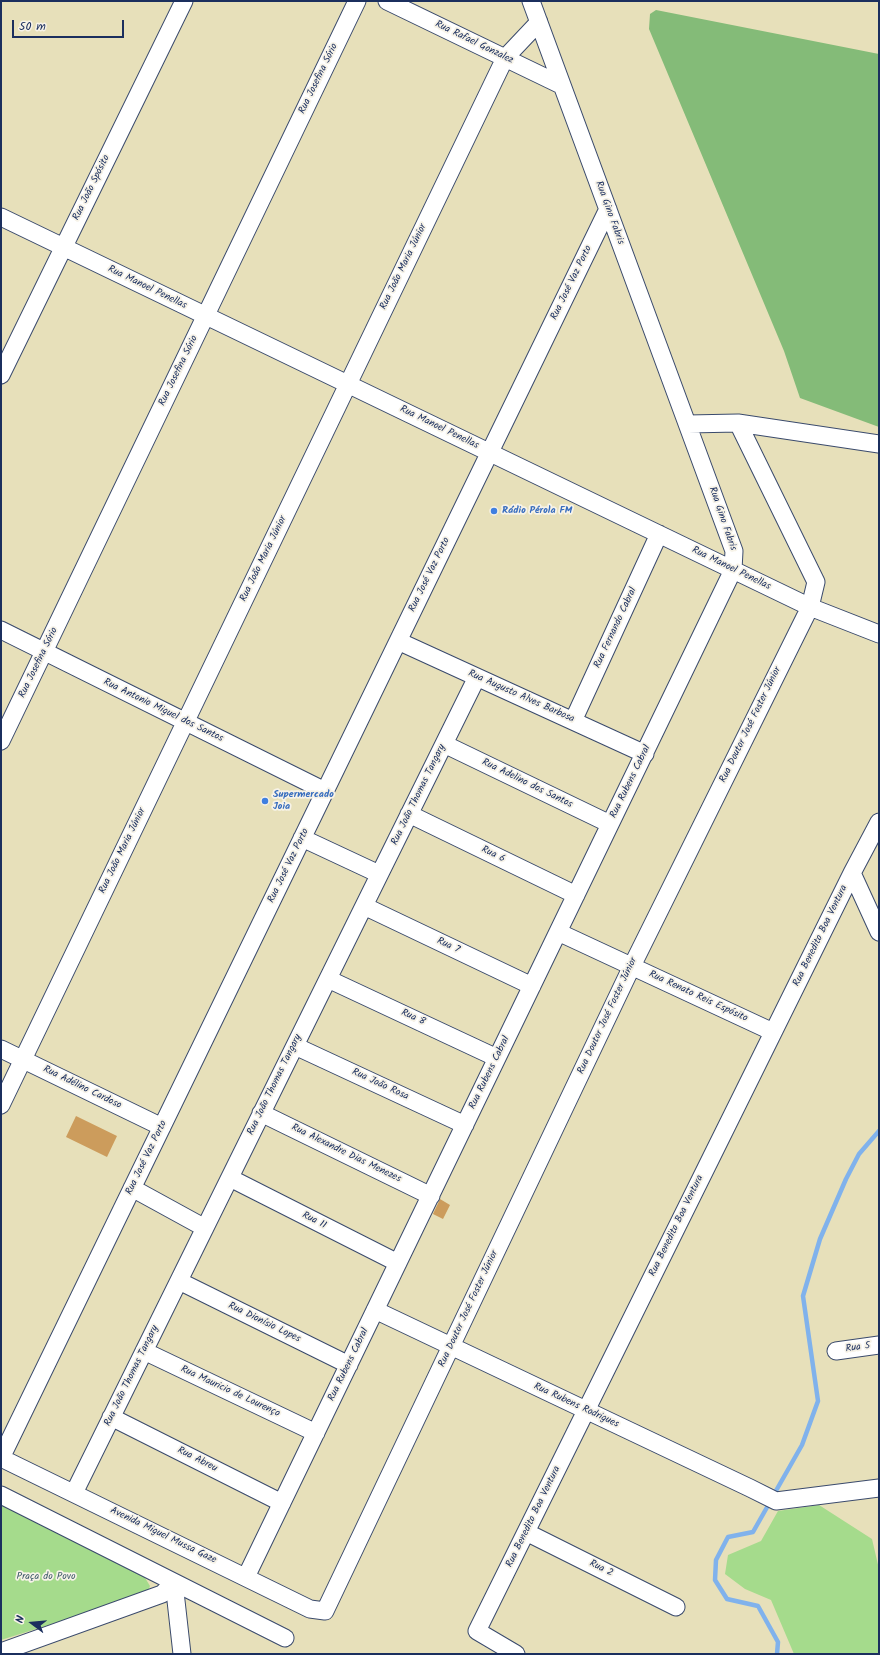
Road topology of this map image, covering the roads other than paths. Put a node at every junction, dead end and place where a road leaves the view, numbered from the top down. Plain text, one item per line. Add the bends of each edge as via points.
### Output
1 (184, 1) edge
2 (357, 1) edge
3 (387, 1) edge
4 (531, 1) edge
5 (539, 22) junction
6 (505, 58) junction
7 (562, 85) junction
8 (608, 209) junction
9 (1, 217) edge
10 (64, 247) junction
11 (206, 316) junction
12 (1, 375) edge
13 (348, 384) junction
14 (738, 423) junction
15 (688, 424) junction
16 (879, 444) edge
17 (489, 453) junction
18 (659, 534) junction
19 (733, 570) junction
20 (810, 607) junction
21 (1, 630) edge
22 (879, 634) edge
23 (398, 641) junction
24 (44, 652) junction
25 (476, 677) junction
26 (573, 721) junction
27 (186, 722) junction
28 (1, 742) edge
29 (444, 744) junction
30 (645, 754) junction
31 (325, 791) junction
32 (409, 814) junction
33 (879, 822) edge
34 (610, 824) junction
35 (302, 838) junction
36 (852, 873) junction
37 (379, 874) junction
38 (576, 896) junction
39 (364, 906) junction
40 (558, 932) junction
41 (879, 932) edge
42 (632, 966) junction
43 (328, 979) junction
44 (532, 986) junction
45 (773, 1032) junction
46 (295, 1046) junction
47 (1, 1049) edge
48 (497, 1058) junction
49 (23, 1059) junction
50 (1, 1106) edge
51 (261, 1113) junction
52 (465, 1125) junction
53 (162, 1127) junction
54 (230, 1178) junction
55 (132, 1188) junction
56 (431, 1196) junction
57 (205, 1228) junction
58 (398, 1263) junction
59 (178, 1281) junction
60 (375, 1310) junction
61 (879, 1345) edge
62 (451, 1347) junction
63 (144, 1351) junction
64 (836, 1351) dead end
65 (349, 1365) junction
66 (586, 1410) junction
67 (112, 1417) junction
68 (316, 1433) junction
69 (1, 1458) edge
70 (879, 1488) edge
71 (74, 1494) junction
72 (1, 1495) edge
73 (282, 1503) junction
74 (526, 1532) junction
75 (246, 1577) junction
76 (174, 1583) junction
77 (676, 1606) dead end
78 (325, 1611) joint
79 (285, 1638) dead end
80 (3, 1652) edge
81 (182, 1654) edge
82 (516, 1654) edge

1 - 10 street, Rua João Spósito
2 - 11 street, Rua Josefina Sório
3 - 6 street, Rua Rafael Gonzalez
4 - 5 street, Rua Gino Fabris
5 - 6 street, Rua João Maria Júnior
5 - 7 street, Rua Gino Fabris
6 - 7 street, Rua Rafael Gonzalez
6 - 13 street, Rua João Maria Júnior
7 - 8 street, Rua Gino Fabris
8 - 15 street, Rua Gino Fabris
8 - 17 street, Rua José Vaz Porto
9 - 10 street, Rua Manoel Penellas
10 - 11 street, Rua Manoel Penellas
10 - 12 street, Rua João Spósito
11 - 13 street, Rua Manoel Penellas
11 - 24 street, Rua Josefina Sório
13 - 17 street, Rua Manoel Penellas
13 - 27 street, Rua João Maria Júnior
14 - 15 street
14 - 16 street
14 - 20 street, Rua Doutor José Foster Júnior via 816,582
15 - 19 street, Rua Gino Fabris via 734,551
17 - 18 street, Rua Manoel Penellas
17 - 23 street, Rua José Vaz Porto
18 - 19 street, Rua Manoel Penellas
18 - 26 street, Rua Fernando Cabral
19 - 20 street, Rua Manoel Penellas
19 - 30 street, Rua Rubens Cabral
20 - 22 street, Rua Manoel Penellas
20 - 42 street, Rua Doutor José Foster Júnior
21 - 24 street, Rua Antonio Miguel dos Santos
23 - 25 street, Rua Augusto Alves Barbosa
23 - 31 street, Rua José Vaz Porto
24 - 27 street, Rua Antonio Miguel dos Santos
24 - 28 street, Rua Josefina Sório
25 - 26 street, Rua Augusto Alves Barbosa
25 - 29 street, Rua João Thomas Tangary
26 - 30 street, Rua Augusto Alves Barbosa
27 - 31 street, Rua Antonio Miguel dos Santos
27 - 49 street, Rua João Maria Júnior
29 - 32 street, Rua João Thomas Tangary
29 - 34 street, Rua Adelino dos Santos
30 - 34 street, Rua Rubens Cabral
31 - 35 street, Rua José Vaz Porto
32 - 37 street, Rua João Thomas Tangary
32 - 38 street, Rua 6
33 - 36 street, Rua Benedito Boa Ventura
34 - 38 street, Rua Rubens Cabral
35 - 37 street
35 - 53 street, Rua José Vaz Porto
36 - 41 street
36 - 45 street, Rua Benedito Boa Ventura
37 - 39 street, Rua João Thomas Tangary
38 - 40 street, Rua Rubens Cabral
39 - 43 street, Rua João Thomas Tangary
39 - 44 street, Rua 7
40 - 42 street, Rua Renato Reis Espósito
40 - 44 street, Rua Rubens Cabral
42 - 45 street, Rua Renato Reis Espósito
42 - 62 street, Rua Doutor José Foster Júnior
43 - 46 street, Rua João Thomas Tangary
43 - 48 street, Rua 8
44 - 48 street, Rua Rubens Cabral
45 - 66 street, Rua Benedito Boa Ventura
46 - 51 street, Rua João Thomas Tangary
46 - 52 street, Rua João Rosa
47 - 49 street, Rua Adélino Cardoso
48 - 52 street, Rua Rubens Cabral
49 - 50 street, Rua João Maria Júnior
49 - 53 street, Rua Adélino Cardoso
51 - 54 street, Rua João Thomas Tangary
51 - 56 street, Rua Alexandre Dias Menezes
52 - 56 street, Rua Rubens Cabral
53 - 55 street, Rua José Vaz Porto
54 - 57 street, Rua João Thomas Tangary
54 - 58 street, Rua 11
55 - 57 street
55 - 69 street, Rua José Vaz Porto
56 - 58 street, Rua Rubens Cabral
57 - 59 street, Rua João Thomas Tangary
58 - 60 street, Rua Rubens Cabral
59 - 63 street, Rua João Thomas Tangary
59 - 65 street, Rua Dionísio Lopes
60 - 62 street, Rua Rubens Rodrigues
60 - 65 street, Rua Rubens Cabral
61 - 64 street, Rua 5
62 - 66 street, Rua Rubens Rodrigues
62 - 78 street, Rua Doutor José Foster Júnior
63 - 67 street, Rua João Thomas Tangary
63 - 68 street, Rua Mauricio de Lourenço
65 - 68 street, Rua Rubens Cabral
66 - 70 street, Rua Rubens Rodrigues via 776,1502
66 - 74 street, Rua Benedito Boa Ventura
67 - 71 street, Rua João Thomas Tangary
67 - 73 street, Rua Abreu
68 - 73 street, Rua Rubens Cabral
69 - 71 street, Avenida Miguel Mussa Gaze
71 - 75 street, Avenida Miguel Mussa Gaze
72 - 76 street
73 - 75 street, Rua Rubens Cabral
74 - 77 street, Rua 2
74 - 82 street, Rua Benedito Boa Ventura via 477,1631
75 - 78 street, Avenida Miguel Mussa Gaze via 310,1609
76 - 79 street
76 - 80 street via 162,1594
76 - 81 street

